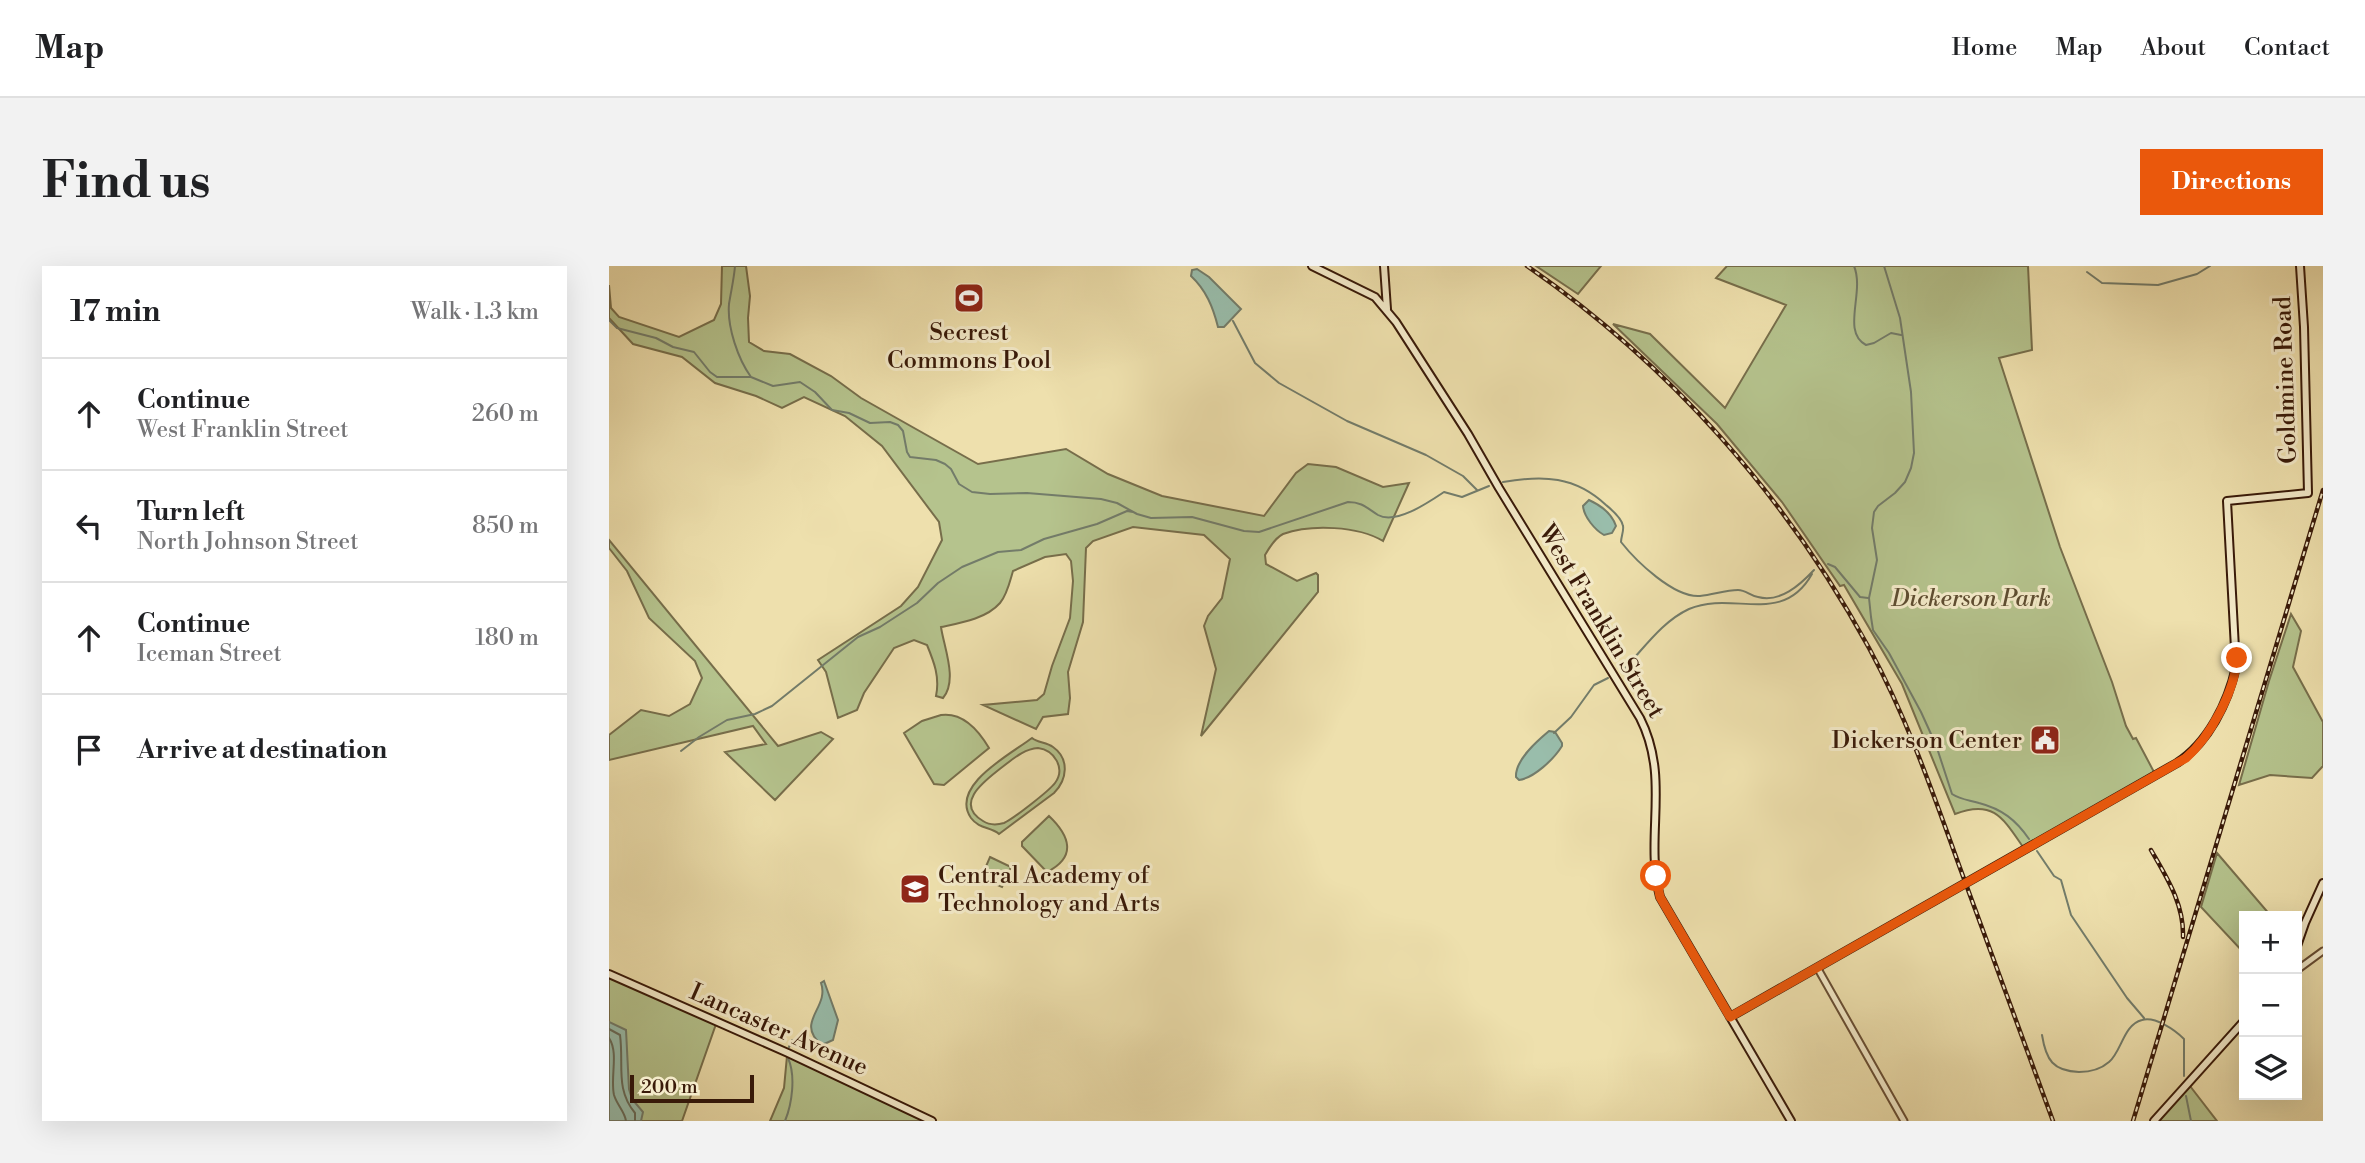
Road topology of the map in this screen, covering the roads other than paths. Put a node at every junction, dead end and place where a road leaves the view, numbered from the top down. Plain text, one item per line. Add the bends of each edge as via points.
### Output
1 (1313, 266) edge
2 (1384, 266) edge
3 (2300, 266) edge
4 (1388, 310) junction
5 (2323, 883) edge
6 (2302, 932) edge
7 (2323, 951) edge
8 (2302, 966) edge
9 (1818, 968) junction
10 (609, 974) edge
11 (1730, 1017) junction
12 (2239, 1027) edge
13 (932, 1121) edge
14 (1791, 1121) edge
15 (1904, 1121) edge
16 (2154, 1121) edge

1 - 4 main road via 1375,297
2 - 4 main road
3 - 9 main road, Goldmine Road via 2308,493 2227,501 2236,667 2199,746
4 - 11 main road, West Franklin Street via 1649,735 1655,763 1660,897
5 - 6 main road
7 - 8 street
9 - 11 main road
9 - 15 street
10 - 13 main road, Lancaster Avenue
11 - 14 main road, West Franklin Street
12 - 16 main road

